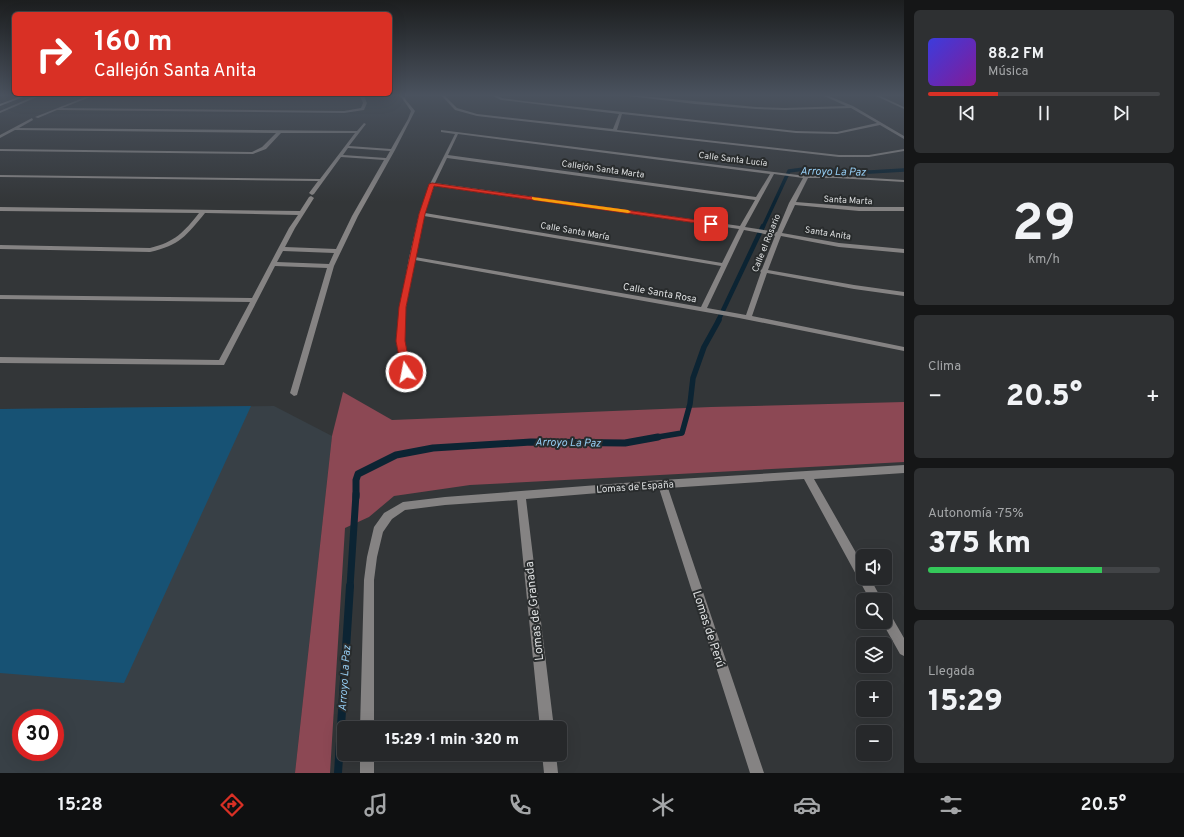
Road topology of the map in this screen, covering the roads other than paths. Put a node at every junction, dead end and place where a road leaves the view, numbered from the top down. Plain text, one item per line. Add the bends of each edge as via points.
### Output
1 (11, 130) edge
2 (156, 130) edge
3 (403, 130) edge
4 (606, 130) edge
5 (785, 130) edge
6 (851, 130) edge
7 (890, 130) edge
8 (280, 131) junction
9 (442, 131) dead end
10 (614, 131) joint
11 (359, 132) joint
12 (457, 133) junction
13 (0, 138) edge
14 (904, 138) edge
15 (347, 148) junction
16 (0, 150) edge
17 (393, 150) junction
18 (904, 150) edge
19 (341, 156) junction
20 (445, 156) junction
21 (388, 159) junction
22 (775, 172) junction
23 (0, 176) edge
24 (804, 177) junction
25 (321, 180) junction
26 (904, 181) edge
27 (432, 184) junction
28 (758, 199) junction
29 (792, 203) junction
30 (0, 209) edge
31 (904, 209) edge
32 (204, 211) junction
33 (302, 213) junction
34 (422, 214) junction
35 (742, 228) junction
36 (777, 234) junction
37 (0, 247) edge
38 (281, 250) junction
39 (338, 251) junction
40 (904, 251) edge
41 (412, 258) junction
42 (274, 264) junction
43 (725, 265) junction
44 (331, 266) junction
45 (763, 271) junction
46 (904, 294) edge
47 (0, 297) edge
48 (255, 300) junction
49 (703, 309) junction
50 (748, 318) junction
51 (904, 349) edge
52 (0, 360) edge
53 (406, 372) dead end
54 (294, 393) dead end
55 (904, 469) edge
56 (807, 475) junction
57 (662, 484) junction
58 (521, 495) junction
59 (856, 563) edge
60 (892, 629) edge
61 (904, 650) edge
62 (368, 721) edge
63 (546, 721) edge
64 (367, 761) edge
65 (550, 761) edge
66 (367, 773) edge
67 (552, 773) edge
68 (757, 773) edge

1 - 13 street
2 - 8 street
3 - 17 street
4 - 10 street
5 - 6 street via 813,133
7 - 14 street
8 - 11 street
8 - 16 street via 267,146 253,153
9 - 12 street, Calle Santa Lucía
10 - 18 street via 839,156 869,156
11 - 15 street
12 - 20 street
12 - 22 street, Calle Santa Lucía
15 - 17 street
15 - 19 street
17 - 21 street
19 - 21 street
19 - 25 street
20 - 27 street
20 - 28 street, Callejón Santa Marta
21 - 39 street
22 - 24 street, Calle Santa Lucía
22 - 28 street
23 - 25 street
24 - 26 street, Calle Santa Lucía
24 - 29 street, Calle el Rosario
25 - 33 street
27 - 34 street
27 - 35 street, Santa Anita
28 - 35 street
29 - 31 street, Santa Marta via 859,209
29 - 36 street, Calle el Rosario
30 - 32 street
32 - 33 street
32 - 37 street via 183,237 167,247 150,250
33 - 38 street
34 - 41 street
34 - 43 street, Calle Santa María
35 - 36 street, Santa Anita
35 - 43 street
36 - 40 street, Santa Anita via 839,245
36 - 45 street, Calle el Rosario
38 - 39 street
38 - 42 street
39 - 44 street
41 - 49 street, Calle Santa Rosa
41 - 53 street via 400,341
42 - 44 street
42 - 48 street
43 - 49 street
44 - 54 street
45 - 46 street
45 - 50 street, Calle el Rosario
47 - 48 street
48 - 52 street via 222,363
49 - 50 street, Calle Santa Rosa
50 - 51 street, Calle Santa Rosa
55 - 56 street, Lomas de España
56 - 57 street, Lomas de España
56 - 59 street
57 - 58 street, Lomas de España
57 - 68 street, Lomas de Perú
58 - 62 street, Lomas de España via 403,506 388,516 378,530 369,580
58 - 63 street, Lomas de Granada
60 - 61 street
64 - 66 street
65 - 67 street

